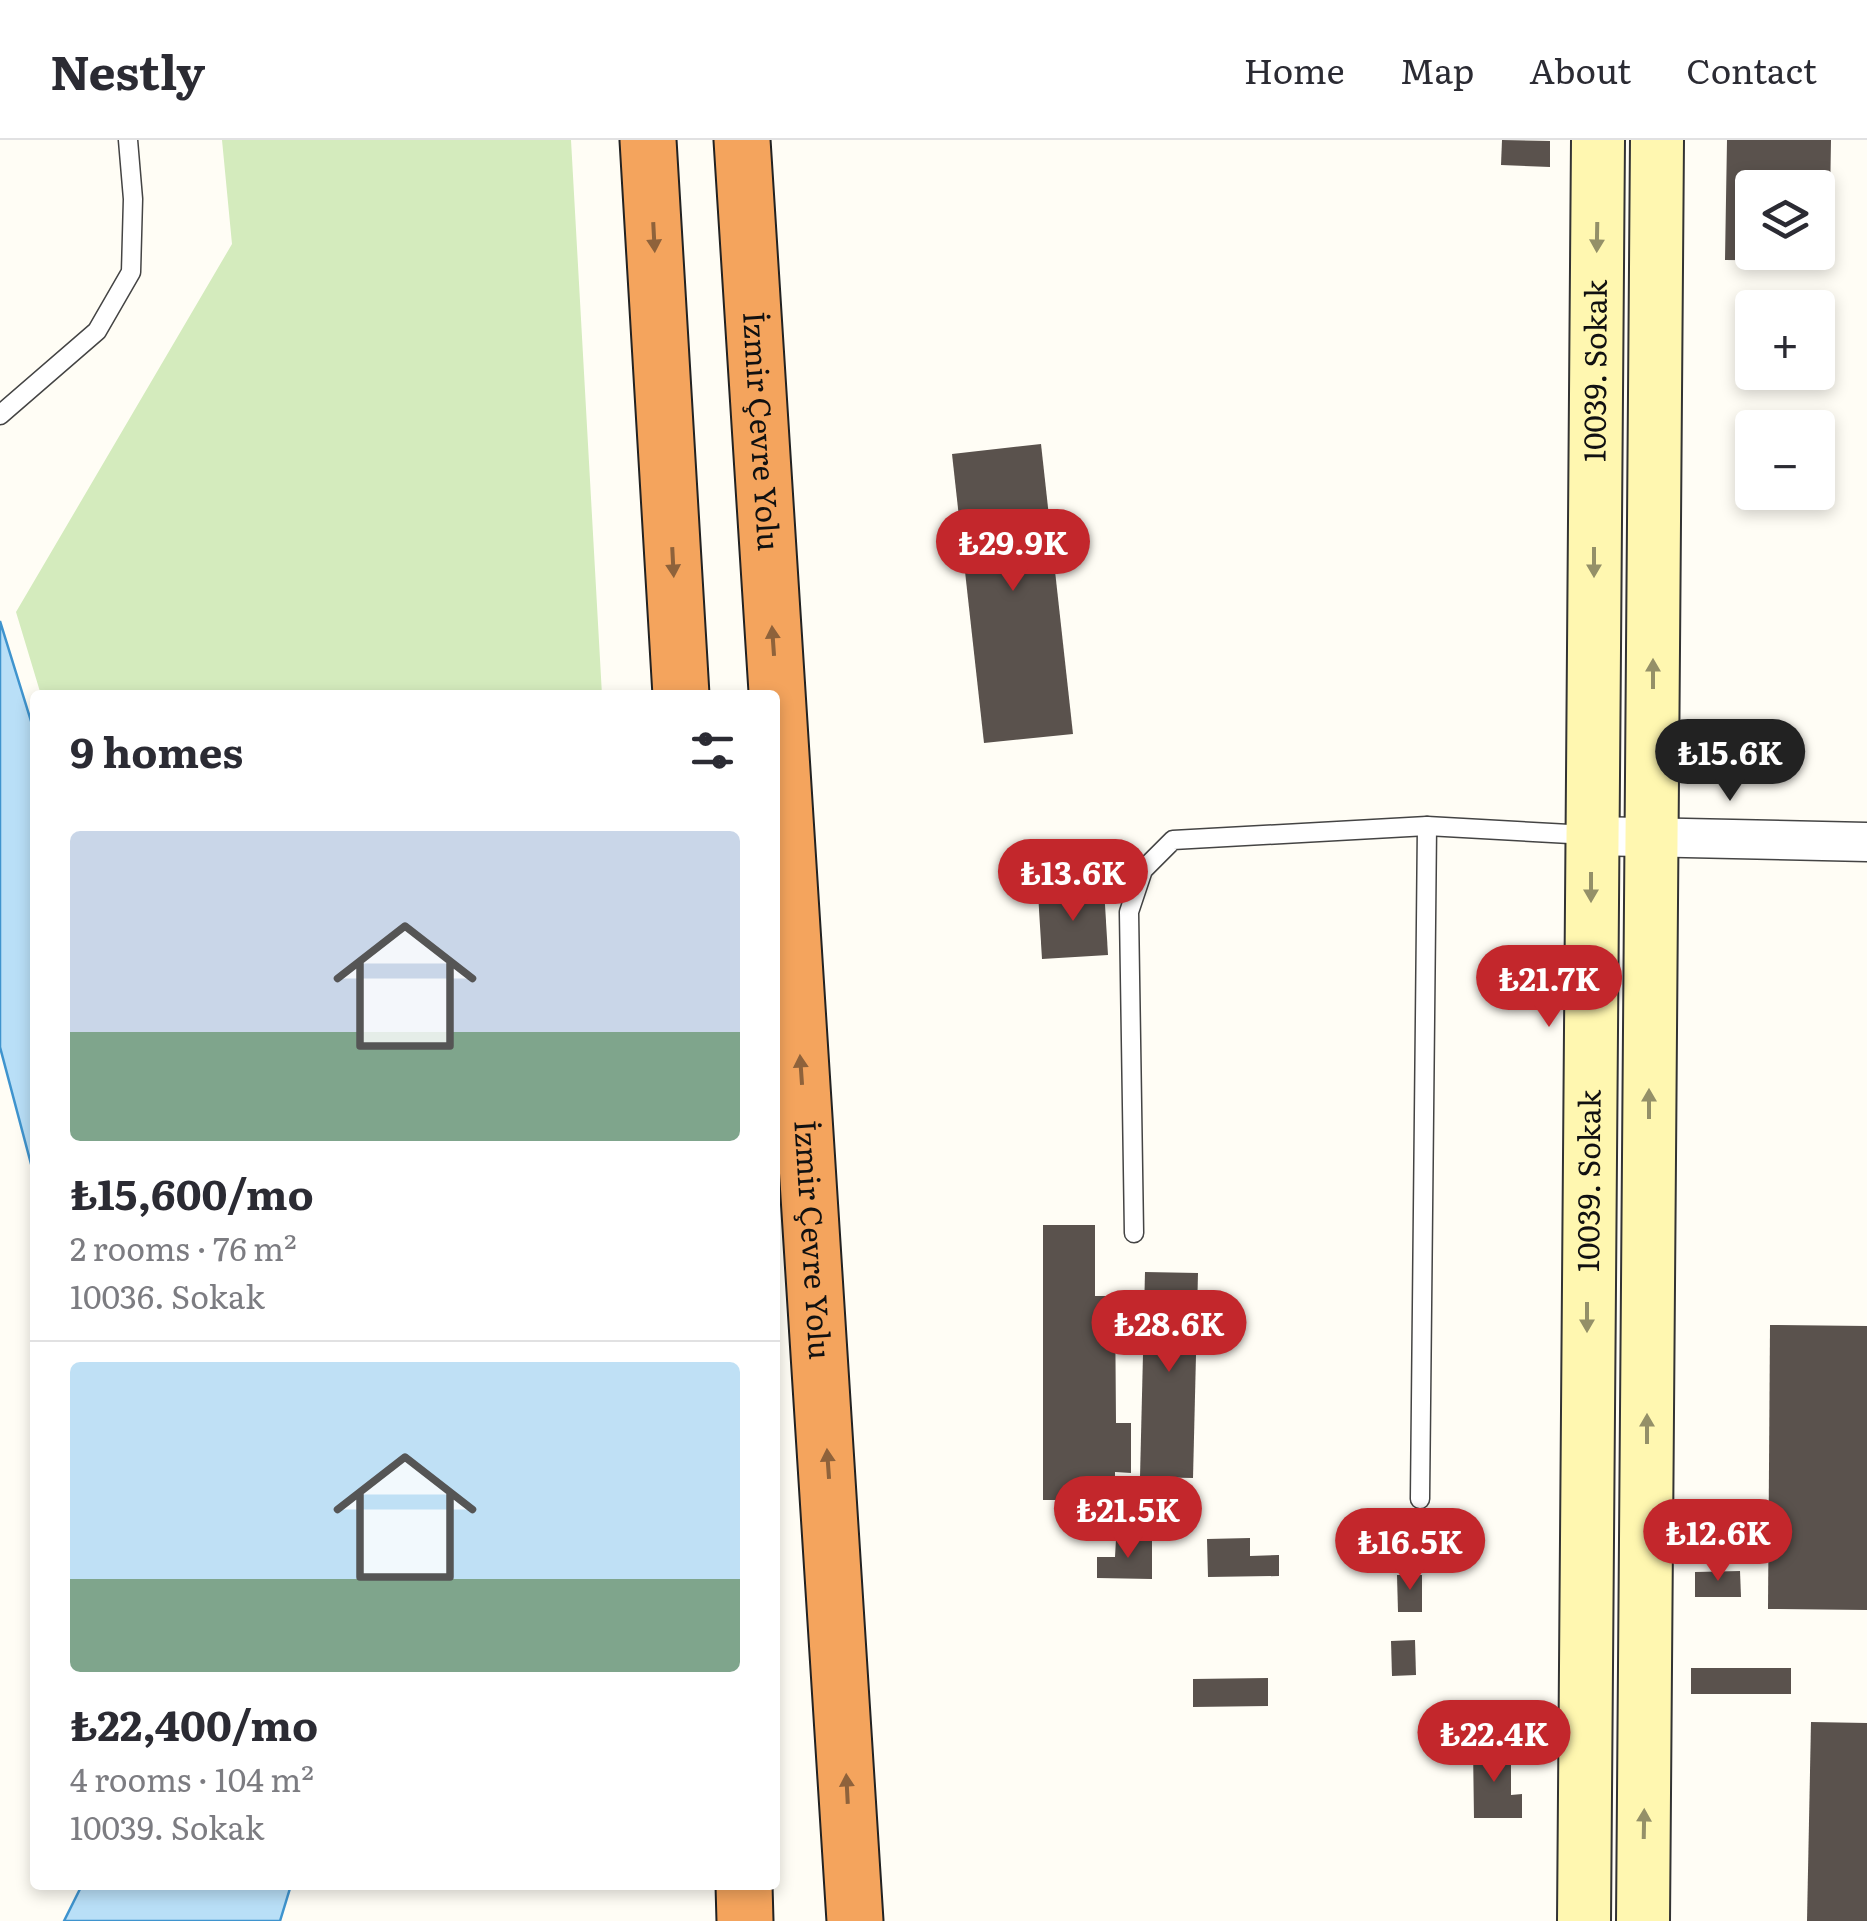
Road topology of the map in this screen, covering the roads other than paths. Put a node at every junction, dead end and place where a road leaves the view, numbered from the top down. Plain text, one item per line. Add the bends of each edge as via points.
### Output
1 (128, 140) edge
2 (648, 140) edge
3 (742, 140) edge
4 (1598, 140) edge
5 (1657, 140) edge
6 (0, 415) edge
7 (681, 690) edge
8 (777, 690) edge
9 (780, 736) edge
10 (1426, 826) junction
11 (1592, 836) junction
12 (1652, 836) junction
13 (1867, 842) edge
14 (1134, 1234) dead end
15 (1420, 1498) dead end
16 (744, 1890) edge
17 (745, 1921) edge
18 (858, 1921) edge
19 (1584, 1921) edge
20 (1643, 1921) edge

1 - 6 lane via 132,272 97,331
2 -> 7 highway
8 -> 3 highway, İzmir Çevre Yolu
4 -> 11 street, 10039. Sokak
12 -> 5 street, 10039. Sokak
18 -> 9 highway, İzmir Çevre Yolu
10 - 11 lane
10 - 14 lane via 1173,840 1142,870 1128,912
10 - 15 lane
11 - 12 street
11 -> 19 street, 10039. Sokak
12 - 13 street
20 -> 12 street, 10039. Sokak
16 - 17 highway

